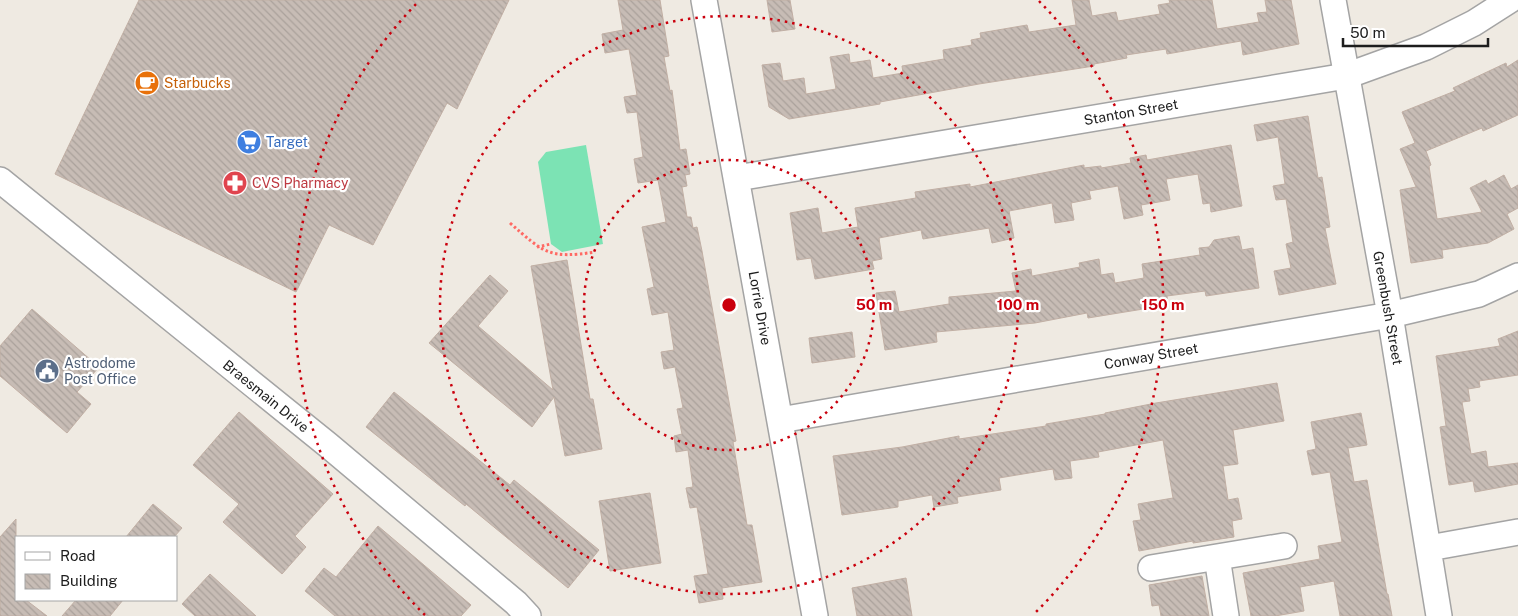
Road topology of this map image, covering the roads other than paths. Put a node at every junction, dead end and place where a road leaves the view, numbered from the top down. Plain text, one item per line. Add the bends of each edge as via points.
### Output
1 (704, 0) edge
2 (1333, 0) edge
3 (1510, 0) edge
4 (1346, 76) junction
5 (737, 178) junction
6 (0, 180) edge
7 (1518, 276) edge
8 (1390, 315) junction
9 (780, 420) junction
10 (1518, 532) edge
11 (1284, 546) dead end
12 (1429, 548) junction
13 (1218, 557) junction
14 (1151, 568) dead end
15 (528, 616) edge
16 (815, 616) edge
17 (1226, 616) edge
18 (1439, 616) edge

1 - 5 street, Lorrie Drive
2 - 4 street, Greenbush Street
3 - 4 street, Stanton Street via 1426,47
4 - 5 street, Stanton Street
4 - 8 street, Greenbush Street
5 - 9 street, Lorrie Drive
6 - 15 street, Braesmain Drive via 328,446
7 - 8 street, Conway Street via 1479,294
8 - 9 street, Conway Street
8 - 12 street, Greenbush Street
9 - 16 street, Lorrie Drive
10 - 12 street
11 - 13 street
12 - 18 street, Greenbush Street
13 - 14 street
13 - 17 street

